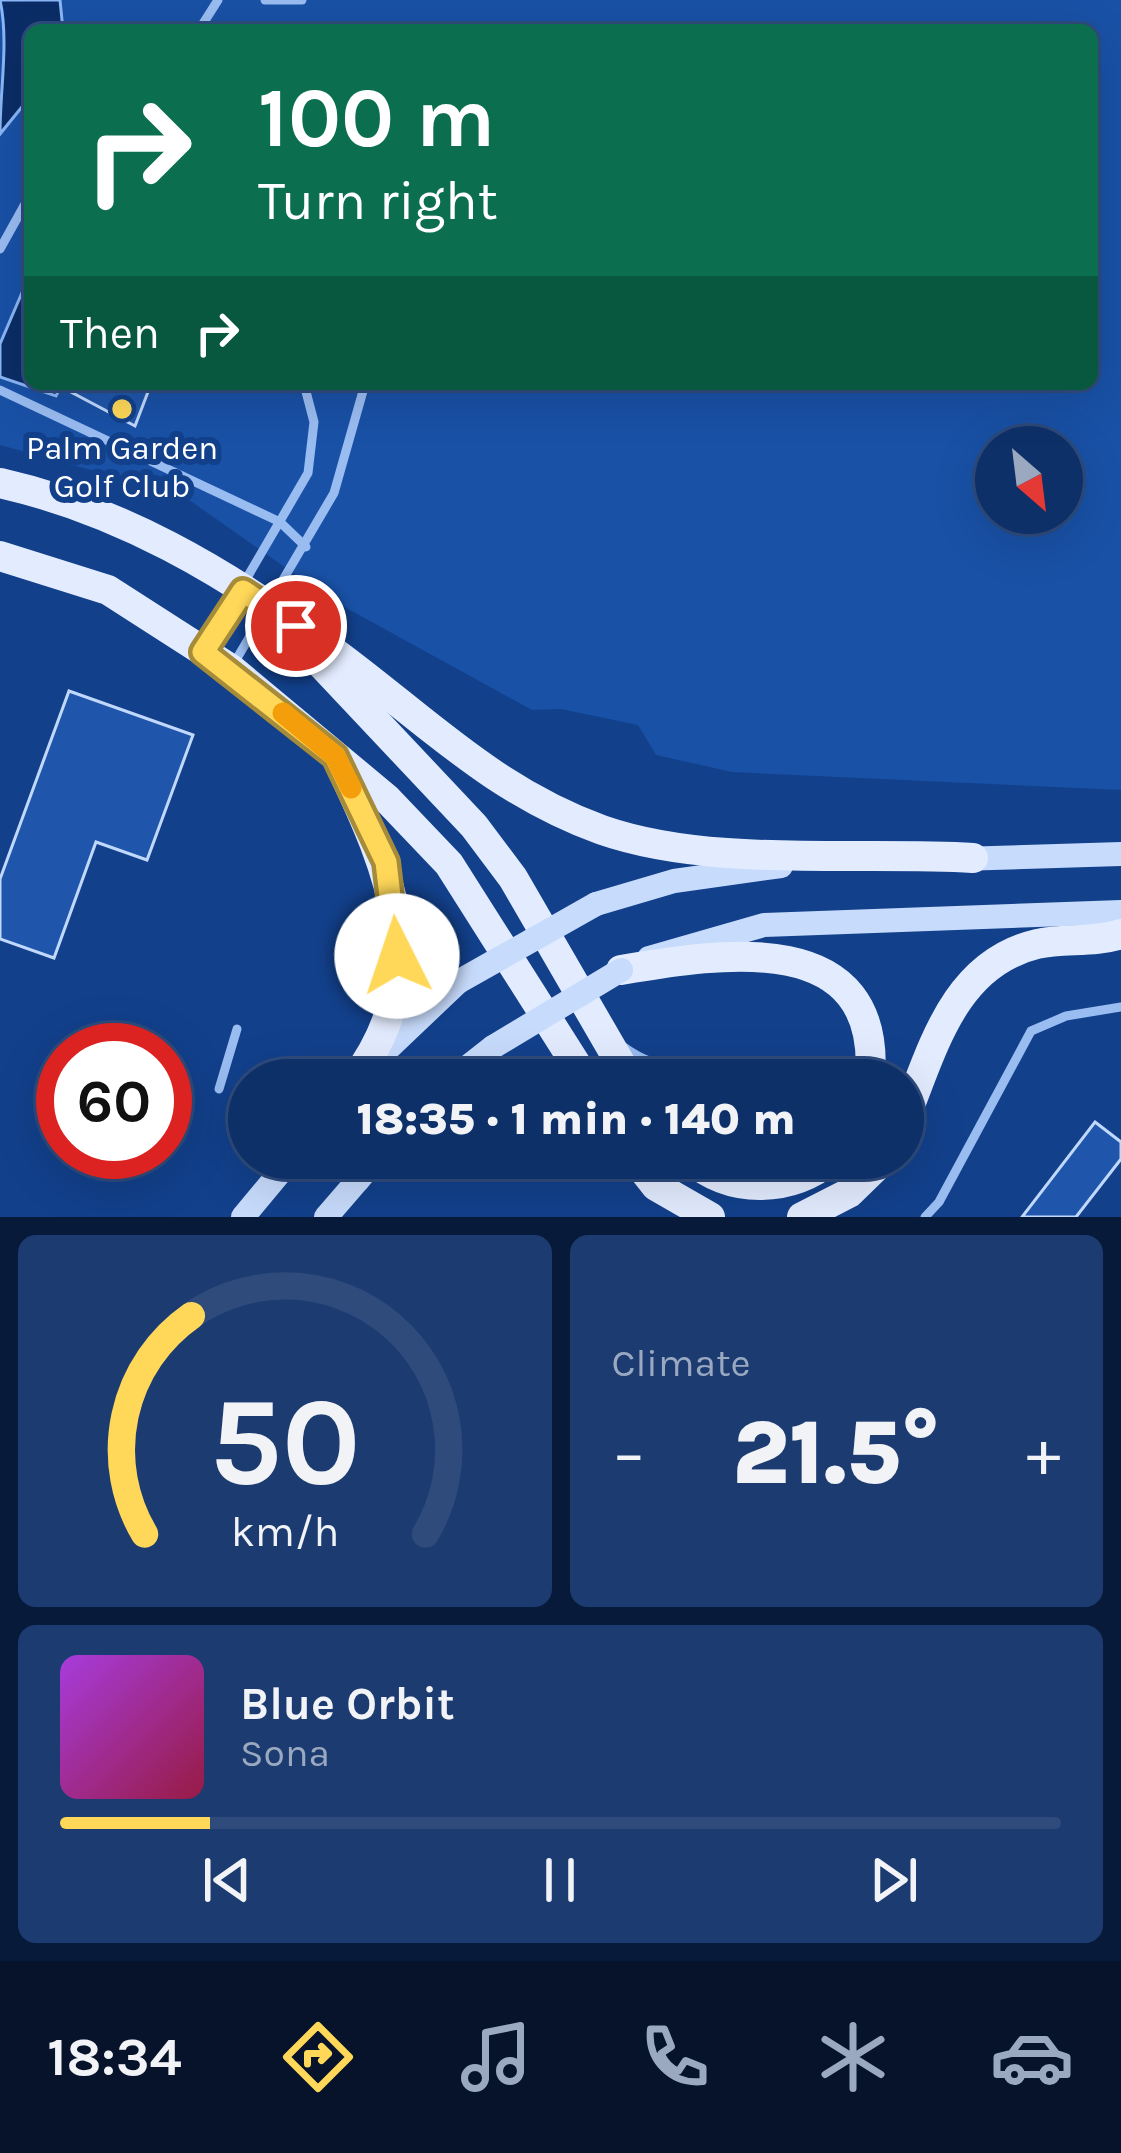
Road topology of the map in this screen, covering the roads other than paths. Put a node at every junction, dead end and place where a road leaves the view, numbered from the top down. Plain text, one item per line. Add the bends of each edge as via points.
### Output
1 (265, 0) edge
2 (302, 0) edge
3 (24, 206) edge
4 (0, 249) edge
5 (0, 390) edge
6 (306, 390) edge
7 (363, 390) edge
8 (0, 483) edge
9 (280, 522) junction
10 (306, 547) junction
11 (0, 556) edge
12 (255, 598) junction
13 (203, 652) junction
14 (230, 669) junction
15 (335, 756) junction
16 (1121, 854) edge
17 (973, 858) junction
18 (1121, 912) edge
19 (1121, 934) edge
20 (621, 970) junction
21 (1121, 1007) edge
22 (237, 1029) dead end
23 (601, 1030) junction
24 (367, 1059) edge
25 (377, 1059) edge
26 (477, 1059) edge
27 (573, 1059) edge
28 (617, 1059) edge
29 (641, 1059) edge
30 (869, 1059) edge
31 (924, 1072) edge
32 (219, 1089) dead end
33 (275, 1179) edge
34 (650, 1179) edge
35 (726, 1179) edge
36 (797, 1179) edge
37 (864, 1179) edge
38 (358, 1180) edge
39 (243, 1217) edge
40 (326, 1217) edge
41 (710, 1217) edge
42 (802, 1217) edge
43 (925, 1217) edge

1 - 2 lane
3 - 4 lane
5 - 9 lane
6 - 9 lane via 313,451
7 - 10 lane via 334,493
8 - 12 main road via 67,498 150,533
9 - 10 lane
9 - 12 lane
10 - 12 lane
11 - 13 main road via 108,590
12 - 13 lane
12 - 14 lane
12 - 17 main road via 515,791 604,831 688,848
12 - 23 main road via 473,826 513,878
13 - 14 main road
14 - 15 main road
15 - 24 main road via 386,862 398,928 396,984
15 - 27 main road via 449,864
16 - 17 street
17 - 25 street, bridge via 751,869 674,880 596,904 458,982
18 - 20 street via 764,926 675,946
19 - 31 main road via 1004,955 952,1005
20 - 26 street, bridge
20 - 30 main road via 746,955 808,965 855,1000
21 - 43 lane via 1031,1030
22 - 32 lane
23 - 28 main road
23 - 29 lane
33 - 39 street
34 - 41 main road
35 - 36 main road
37 - 42 main road
38 - 40 street

